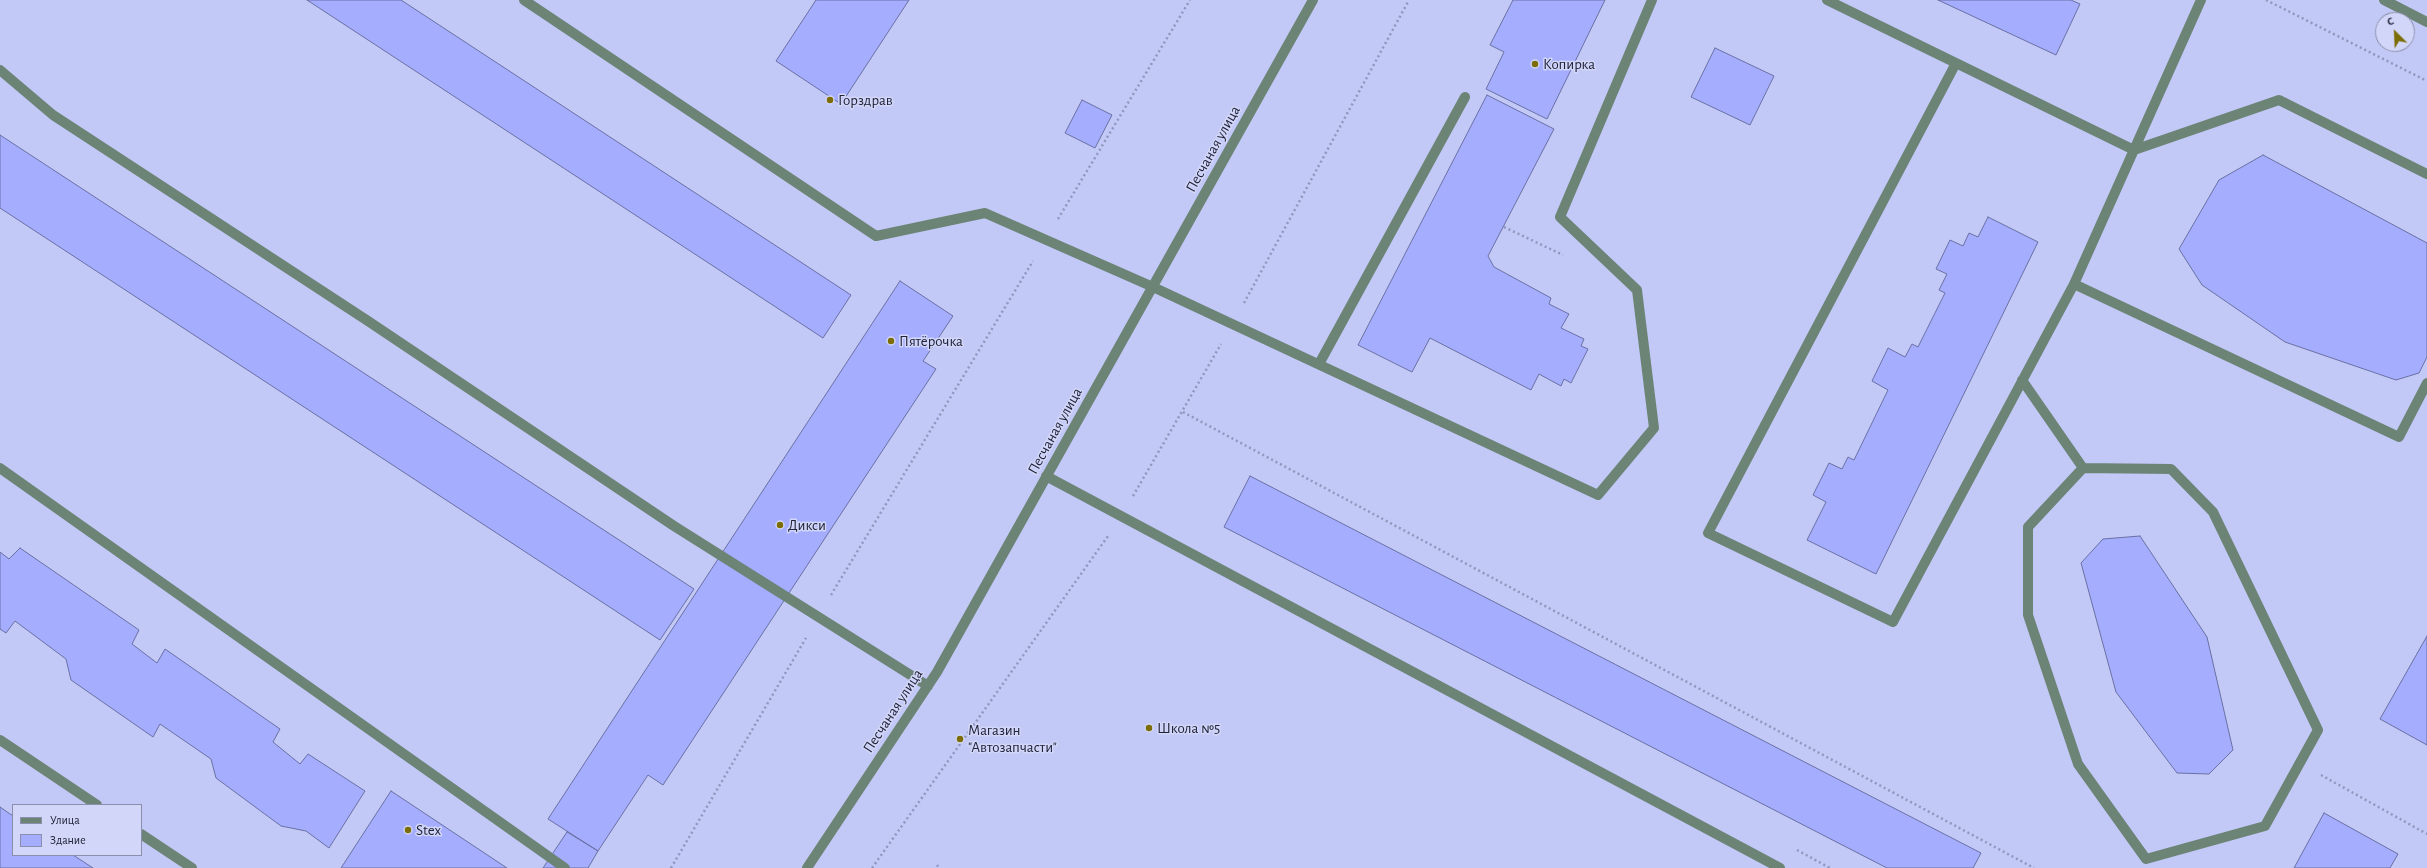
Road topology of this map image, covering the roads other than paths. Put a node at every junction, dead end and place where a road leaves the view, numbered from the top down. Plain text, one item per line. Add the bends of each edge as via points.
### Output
1 (524, 0) edge
2 (1313, 0) edge
3 (1652, 0) edge
4 (1827, 0) edge
5 (2201, 0) edge
6 (2384, 0) edge
7 (2427, 22) edge
8 (1956, 63) junction
9 (0, 70) edge
10 (1465, 97) dead end
11 (2134, 150) junction
12 (2427, 174) edge
13 (2074, 284) junction
14 (1153, 287) junction
15 (1319, 364) junction
16 (2022, 380) junction
17 (2427, 383) edge
18 (0, 468) edge
19 (2083, 468) junction
20 (1046, 476) junction
21 (928, 686) junction
22 (0, 740) edge
23 (96, 804) edge
24 (142, 835) edge
25 (2147, 864) edge
26 (192, 868) edge
27 (566, 868) edge
28 (807, 868) edge
29 (1780, 868) edge

1 - 14 street via 876,236 985,213
2 - 14 street, Песчаная улица
3 - 15 street via 1560,217 1637,290 1654,428 1598,495
4 - 8 street
5 - 11 street
6 - 7 street
8 - 11 street
8 - 16 street via 1708,533 1893,622
9 - 21 street via 53,115 674,526
10 - 15 street
11 - 12 street via 2278,100
11 - 13 street
13 - 16 street
13 - 17 street via 2399,437
14 - 15 street
14 - 20 street, Песчаная улица
16 - 19 street
18 - 27 street
19 - 25 street via 2028,527 2028,615 2078,764
19 - 25 street via 2171,469 2213,512 2318,730 2265,826
20 - 21 street, Песчаная улица
20 - 29 street
21 - 28 street, Песчаная улица
22 - 23 street
24 - 26 street

